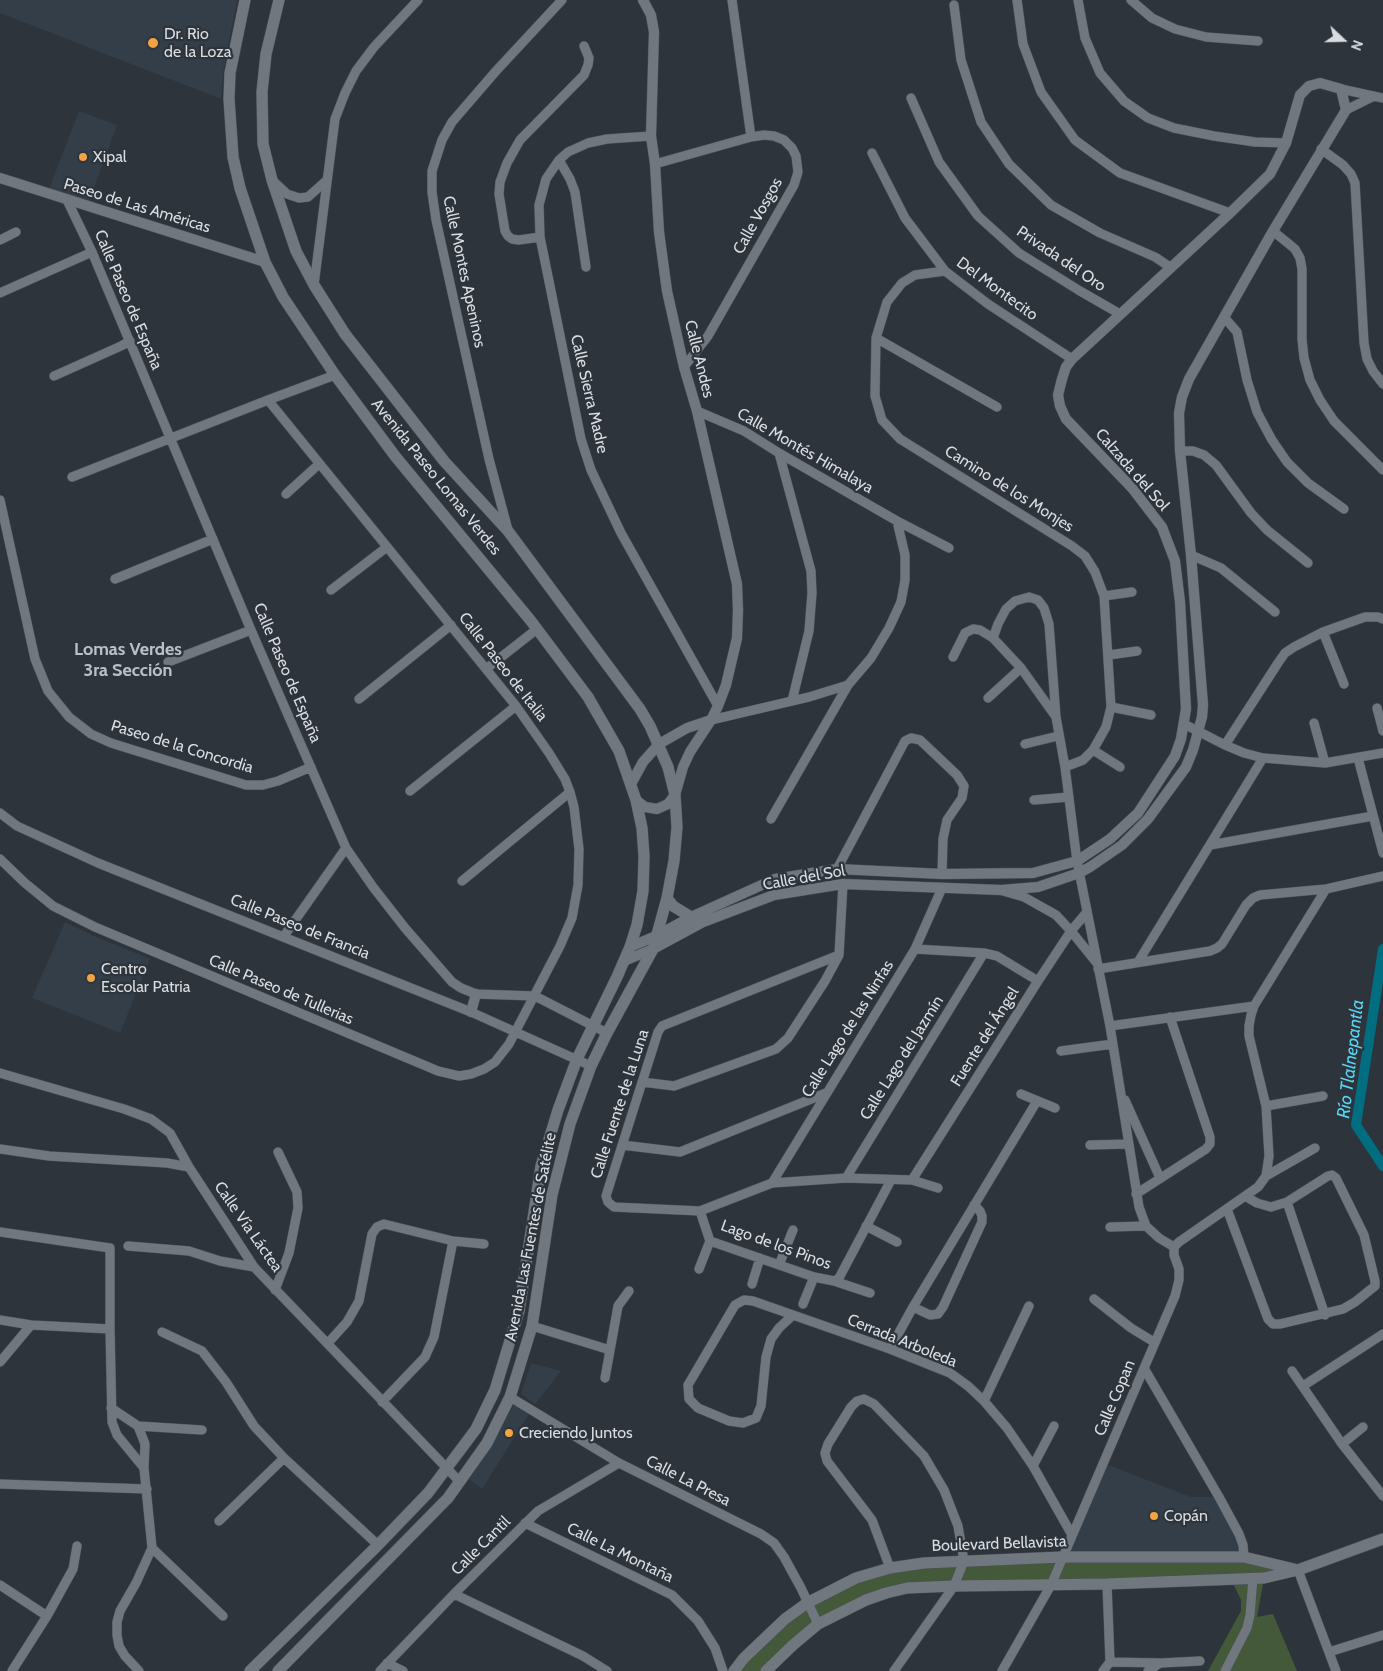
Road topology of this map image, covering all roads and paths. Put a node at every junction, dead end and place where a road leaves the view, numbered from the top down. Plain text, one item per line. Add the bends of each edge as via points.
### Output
1 (245, 0) edge
2 (279, 0) edge
3 (418, 0) edge
4 (562, 0) edge
5 (643, 0) edge
6 (732, 0) edge
7 (1017, 0) edge
8 (1078, 0) edge
9 (1131, 0) edge
10 (954, 4) dead end
11 (1258, 41) dead end
12 (584, 46) dead end
13 (1341, 89) junction
14 (1378, 97) edge
15 (910, 98) dead end
16 (1346, 110) junction
17 (651, 136) junction
18 (751, 137) junction
19 (1286, 143) junction
20 (1321, 149) junction
21 (872, 153) dead end
22 (559, 160) junction
23 (655, 164) junction
24 (0, 178) edge
25 (272, 180) junction
26 (327, 180) junction
27 (68, 200) junction
28 (1230, 213) junction
29 (1272, 231) junction
30 (16, 232) dead end
31 (540, 237) junction
32 (0, 240) edge
33 (92, 252) junction
34 (265, 262) junction
35 (586, 267) dead end
36 (1170, 267) junction
37 (945, 271) junction
38 (314, 285) junction
39 (0, 293) edge
40 (1120, 314) junction
41 (1224, 317) junction
42 (876, 338) junction
43 (130, 341) junction
44 (1072, 359) junction
45 (684, 367) junction
46 (335, 375) junction
47 (54, 376) dead end
48 (1383, 384) edge
49 (268, 400) junction
50 (998, 407) dead end
51 (697, 412) junction
52 (172, 438) junction
53 (1180, 451) junction
54 (779, 453) junction
55 (319, 464) junction
56 (1383, 470) edge
57 (72, 477) dead end
58 (286, 494) dead end
59 (0, 500) edge
60 (1344, 509) dead end
61 (897, 520) junction
62 (508, 531) junction
63 (213, 539) junction
64 (386, 547) junction
65 (949, 548) dead end
66 (1191, 555) junction
67 (1308, 563) dead end
68 (114, 578) dead end
69 (331, 590) dead end
70 (1132, 592) dead end
71 (1104, 596) junction
72 (1275, 612) dead end
73 (1383, 619) edge
74 (451, 625) junction
75 (537, 628) junction
76 (251, 630) junction
77 (1323, 632) junction
78 (992, 638) junction
79 (1137, 651) dead end
80 (1109, 655) junction
81 (953, 657) dead end
82 (168, 662) dead end
83 (1021, 668) junction
84 (486, 669) junction
85 (1344, 684) dead end
86 (848, 685) junction
87 (988, 698) dead end
88 (359, 699) dead end
89 (792, 701) junction
90 (516, 706) junction
91 (718, 706) junction
92 (1111, 707) junction
93 (1377, 708) dead end
94 (1150, 715) dead end
95 (1056, 717) junction
96 (711, 720) junction
97 (1314, 723) dead end
98 (1184, 724) junction
99 (1383, 731) edge
100 (1198, 733) junction
101 (1058, 736) junction
102 (659, 744) junction
103 (1025, 744) dead end
104 (1225, 746) junction
105 (1093, 750) junction
106 (1383, 753) edge
107 (1263, 758) junction
108 (1358, 758) junction
109 (1325, 763) junction
110 (311, 767) junction
111 (1065, 767) junction
112 (1120, 767) dead end
113 (631, 784) junction
114 (410, 791) dead end
115 (570, 792) junction
116 (675, 795) junction
117 (1069, 797) junction
118 (636, 800) junction
119 (1034, 800) dead end
120 (0, 813) edge
121 (1373, 816) junction
122 (771, 820) dead end
123 (1210, 845) junction
124 (346, 848) junction
125 (1383, 853) edge
126 (0, 859) edge
127 (1078, 861) junction
128 (837, 869) junction
129 (1080, 873) junction
130 (942, 874) junction
131 (1383, 876) edge
132 (462, 881) dead end
133 (843, 884) junction
134 (942, 888) junction
135 (1326, 889) junction
136 (1001, 890) junction
137 (667, 898) junction
138 (1087, 912) junction
139 (691, 917) junction
140 (1071, 931) junction
141 (658, 935) junction
142 (284, 936) junction
143 (630, 947) junction
144 (653, 949) junction
145 (915, 949) junction
146 (984, 953) junction
147 (839, 955) junction
148 (624, 961) junction
149 (1138, 962) junction
150 (1097, 966) junction
151 (617, 977) junction
152 (1038, 981) junction
153 (632, 986) junction
154 (476, 994) junction
155 (535, 996) junction
156 (1254, 1006) junction
157 (471, 1012) junction
158 (1170, 1018) junction
159 (593, 1026) junction
160 (1110, 1026) junction
161 (516, 1032) junction
162 (607, 1033) junction
163 (1113, 1044) junction
164 (1061, 1051) dead end
165 (577, 1059) junction
166 (591, 1066) junction
167 (0, 1073) edge
168 (642, 1082) junction
169 (1121, 1091) junction
170 (826, 1093) junction
171 (1021, 1094) dead end
172 (1323, 1096) dead end
173 (1037, 1101) junction
174 (1266, 1106) junction
175 (1055, 1108) dead end
176 (1129, 1144) junction
177 (622, 1145) junction
178 (1090, 1145) dead end
179 (1315, 1148) dead end
180 (0, 1149) edge
181 (278, 1152) dead end
182 (188, 1167) junction
183 (1266, 1176) junction
184 (846, 1178) junction
185 (1160, 1178) junction
186 (891, 1180) junction
187 (912, 1180) junction
188 (772, 1183) junction
189 (938, 1188) dead end
190 (1136, 1194) junction
191 (1245, 1196) junction
192 (1287, 1202) junction
193 (974, 1205) junction
194 (1227, 1209) junction
195 (700, 1211) junction
196 (866, 1226) junction
197 (1146, 1226) junction
198 (1110, 1227) dead end
199 (793, 1230) dead end
200 (0, 1232) edge
201 (453, 1241) junction
202 (710, 1241) junction
203 (896, 1242) dead end
204 (484, 1244) dead end
205 (128, 1246) dead end
206 (1174, 1247) junction
207 (760, 1258) junction
208 (779, 1265) junction
209 (254, 1267) junction
210 (699, 1269) dead end
211 (814, 1277) junction
212 (834, 1281) junction
213 (752, 1284) dead end
214 (275, 1290) junction
215 (629, 1291) dead end
216 (870, 1293) dead end
217 (1094, 1299) dead end
218 (803, 1304) dead end
219 (1029, 1306) dead end
220 (913, 1307) junction
221 (793, 1315) junction
222 (1325, 1315) junction
223 (0, 1320) edge
224 (31, 1325) junction
225 (532, 1326) junction
226 (110, 1328) junction
227 (162, 1332) dead end
228 (1383, 1334) edge
229 (512, 1338) junction
230 (528, 1342) junction
231 (1154, 1342) junction
232 (328, 1343) junction
233 (890, 1349) junction
234 (610, 1350) junction
235 (0, 1362) edge
236 (1144, 1368) junction
237 (1292, 1371) dead end
238 (605, 1378) dead end
239 (1302, 1386) junction
240 (510, 1397) junction
241 (984, 1401) junction
242 (382, 1402) junction
243 (111, 1408) junction
244 (138, 1426) junction
245 (1054, 1426) dead end
246 (1363, 1427) dead end
247 (202, 1430) dead end
248 (1342, 1444) junction
249 (284, 1458) junction
250 (619, 1463) junction
251 (1033, 1466) junction
252 (144, 1468) junction
253 (447, 1468) junction
254 (460, 1482) junction
255 (0, 1484) edge
256 (147, 1489) junction
257 (1383, 1496) edge
258 (219, 1521) dead end
259 (525, 1523) junction
260 (1072, 1535) junction
261 (1383, 1539) edge
262 (378, 1545) junction
263 (77, 1546) dead end
264 (152, 1548) junction
265 (1062, 1557) junction
266 (1244, 1557) junction
267 (964, 1561) junction
268 (890, 1568) junction
269 (1298, 1570) junction
270 (1252, 1578) junction
271 (1107, 1584) junction
272 (1050, 1585) junction
273 (0, 1586) edge
274 (954, 1586) junction
275 (454, 1594) junction
276 (807, 1603) junction
277 (47, 1616) junction
278 (223, 1616) dead end
279 (818, 1624) junction
280 (1383, 1635) edge
281 (268, 1652) junction
282 (1329, 1652) junction
283 (1200, 1661) dead end
284 (1110, 1662) junction
285 (1161, 1662) junction
286 (387, 1663) junction
287 (14, 1669) edge
288 (280, 1669) edge
289 (139, 1671) edge
290 (250, 1671) edge
291 (380, 1671) edge
292 (402, 1671) edge
293 (607, 1671) edge
294 (723, 1671) edge
295 (734, 1671) edge
296 (766, 1671) edge
297 (894, 1671) edge
298 (1002, 1671) edge
299 (1103, 1671) edge
300 (1148, 1671) edge
301 (1225, 1671) edge
302 (1336, 1671) edge

1 - 34 main road, Avenida Paseo Lomas Verdes via 230,73 233,157
2 - 25 main road, Avenida Paseo Lomas Verdes via 266,54 262,92 263,144
3 - 26 street via 356,71 335,119
4 - 62 street, Calle Montes Apeninos via 452,122 432,171 436,220
5 - 17 street, Calle Andes via 651,15 654,32
6 - 18 street
7 - 28 street via 1023,44 1041,92 1075,140 1120,173
8 - 19 street via 1084,38 1100,73 1124,101 1148,118 1174,128 1214,136
9 - 11 street via 1152,18 1175,29 1206,37
10 - 36 street via 961,60 981,122 1009,164 1051,205
12 - 31 street via 589,58 584,75 520,140 506,163 500,182 498,194 508,236 519,240
13 - 14 street, Calzada del Sol
13 - 16 street
13 - 19 street, Calzada del Sol via 1320,83 1309,86 1300,95
14 - 16 street
15 - 40 street, Privada del Oro via 939,162 978,216 1019,253
16 - 20 street, Calzada del Sol
17 - 22 street, Calle Sierra Madre via 588,142
17 - 23 street, Calle Andes
18 - 23 street, Calle Vosgos
18 - 45 street, Calle Vosgos via 764,135 784,140 796,156 798,172 708,336
19 - 28 street, Calzada del Sol via 1270,174
20 - 29 street, Calzada del Sol
20 - 48 street via 1343,165 1355,183 1364,343 1367,359
21 - 37 street, Del Montecito via 905,218
22 - 31 street, Calle Sierra Madre via 546,179 539,205
22 - 35 street via 575,192
23 - 45 street, Calle Andes via 666,291
24 - 27 street, Paseo de Las Américas
25 - 26 street via 286,194 299,198 308,196
25 - 38 main road, Avenida Paseo Lomas Verdes via 296,251
26 - 38 street
27 - 33 street, Calle Paseo de España
27 - 34 street, Paseo de Las Américas
28 - 36 street, Calzada del Sol
29 - 41 street, Calzada del Sol
29 - 56 street via 1295,249 1300,258 1302,339 1310,380 1334,421
30 - 32 street
31 - 91 street, Calle Sierra Madre via 581,439 591,470 621,533
33 - 39 street
33 - 43 street, Calle Paseo de España
34 - 46 main road, Avenida Paseo Lomas Verdes via 282,297
36 - 40 street, Calzada del Sol
37 - 42 street, Camino de los Monjes via 915,275 902,283 887,302
37 - 44 street, Del Montecito via 988,304
38 - 62 main road, Avenida Paseo Lomas Verdes via 344,334 438,453
40 - 44 street, Calzada del Sol
41 - 53 street, Calzada del Sol via 1182,397
41 - 60 street via 1237,332 1257,412 1272,440 1287,462 1308,483
42 - 50 street
42 - 71 street, Camino de los Monjes via 874,396 882,420 900,439 1085,556
43 - 47 street
43 - 52 street, Calle Paseo de España
44 - 98 street, Calzada del Sol via 1066,367 1058,395 1066,419 1132,488 1162,527 1175,561 1186,694
45 - 51 street, Calle Andes
46 - 49 street
46 - 75 main road, Avenida Paseo Lomas Verdes via 395,456
49 - 52 street
49 - 55 street, Calle Paseo de Italia
51 - 54 street, Calle Montés Himalaya via 744,431
51 - 91 street, Calle Andes via 737,584 737,638
52 - 57 street
52 - 63 street, Calle Paseo de España
53 - 66 street, Calzada del Sol
53 - 67 street via 1204,455 1216,465 1267,530
54 - 61 street, Calle Montés Himalaya
54 - 89 street via 810,571 812,594 809,631
55 - 58 street
55 - 64 street, Calle Paseo de Italia
59 - 110 street, Paseo de la Concordia via 34,659 48,691 69,717 91,734 111,743 246,785 278,781
61 - 65 street, Calle Montés Himalaya
61 - 86 street via 904,555 905,580 901,602 880,643
62 - 102 main road, Avenida Paseo Lomas Verdes via 640,709
63 - 68 street
63 - 76 street, Calle Paseo de España
64 - 69 street
64 - 74 street, Calle Paseo de Italia
66 - 72 street via 1221,568
66 - 100 street, Calzada del Sol via 1203,705
70 - 71 street
71 - 80 street, Camino de los Monjes
73 - 77 street via 1365,617
74 - 84 street, Calle Paseo de Italia
74 - 88 street
75 - 84 street
75 - 113 main road, Avenida Paseo Lomas Verdes via 606,726
76 - 82 street
76 - 110 street, Calle Paseo de España
77 - 85 street
77 - 104 street via 1285,653
78 - 81 street via 980,630 965,633
78 - 83 street
78 - 95 street via 1006,610 1015,601 1038,600 1049,624
79 - 80 street
80 - 92 street, Camino de los Monjes
83 - 87 street
83 - 95 street
84 - 90 street, Calle Paseo de Italia
86 - 89 street
86 - 122 street
89 - 96 street
90 - 114 street
90 - 115 street, Calle Paseo de Italia via 549,753
91 - 96 street, Calle Andes
92 - 94 street
92 - 105 street, Camino de los Monjes via 1106,727
93 - 99 street
95 - 101 street
96 - 102 street via 687,728
96 - 116 street via 690,752
97 - 109 street
98 - 100 street
98 - 127 street, Calzada del Sol via 1175,756 1138,812 1110,839
100 - 104 street
100 - 129 street, Calzada del Sol via 1186,767 1148,819 1122,845
101 - 103 street
101 - 111 street
102 - 113 street via 643,762
102 - 116 main road, Avenida Paseo Lomas Verdes
104 - 107 street
105 - 111 street, Camino de los Monjes via 1083,760
105 - 112 street
106 - 108 street
107 - 109 street
107 - 123 street
108 - 109 street
108 - 121 street
110 - 124 street, Calle Paseo de España
111 - 117 street
113 - 118 main road, Avenida Paseo Lomas Verdes
115 - 132 street
115 - 155 street, Calle Paseo de Italia via 579,849 576,902 567,932
116 - 118 street via 668,804 657,808 646,807
116 - 137 main road, Avenida Paseo Lomas Verdes via 677,827
117 - 119 street
117 - 127 street
118 - 143 main road, Avenida Paseo Lomas Verdes via 642,828 644,891
120 - 142 street, Calle Paseo de Francia via 16,826 98,863
121 - 123 street
121 - 125 street
123 - 149 street
124 - 142 street
124 - 154 street, Calle Paseo de España via 373,888 452,982
126 - 161 street, Calle Paseo de Tullerias via 53,906 95,927 438,1071 459,1076 484,1069 502,1054
127 - 129 street
127 - 130 street, Calzada del Sol via 1033,873
128 - 130 street, Calle del Sol
128 - 130 street via 905,741 911,738 920,740 957,775 964,786 962,798 948,820 943,839
128 - 139 street, Calle del Sol via 775,879
129 - 136 street, Calzada del Sol via 1038,887
129 - 138 street
131 - 135 street
133 - 134 street, Calle del Sol
133 - 144 street, Calle del Sol via 774,895 703,922
133 - 147 street
134 - 136 street, Calzada del Sol
134 - 145 street, Calle Lago de las Ninfas
135 - 149 street via 1260,895 1246,905 1218,948
135 - 156 street
136 - 140 street via 1039,905 1056,915
137 - 139 main road via 673,906
137 - 141 main road, Avenida Paseo Lomas Verdes
138 - 140 street, Fuente del Ángel
138 - 150 street
139 - 141 street, Calle del Sol
140 - 150 street
140 - 152 street, Fuente del Ángel
141 - 143 street, Calle del Sol
141 - 144 main road, Avenida Paseo Lomas Verdes
142 - 157 street, Calle Paseo de Francia
143 - 148 main road, Avenida Paseo Lomas Verdes
144 - 148 street, Calle del Sol
144 - 153 main road, Avenida Las Fuentes de Satélite
145 - 146 street
145 - 170 street, Calle Lago de las Ninfas
146 - 152 street via 997,956
146 - 184 street, Calle Lago del Jazmín
147 - 168 street, Calle Fuente de la Luna via 662,1026
147 - 168 street via 788,1038 776,1049 674,1086
148 - 151 main road, Avenida Las Fuentes de Satélite
149 - 150 street
150 - 160 street
151 - 153 main road
151 - 159 main road, Avenida Las Fuentes de Satélite
152 - 187 street, Fuente del Ángel
153 - 162 main road, Avenida Las Fuentes de Satélite
154 - 155 street, Calle Paseo de España
154 - 157 street
155 - 159 street, Calle Paseo de España
155 - 161 street, Calle Paseo de Tullerias
156 - 158 street
156 - 174 street via 1250,1036
157 - 161 street, Calle Paseo de Francia
158 - 160 street
158 - 185 street via 1210,1144
159 - 162 street, Calle Paseo de España
159 - 165 main road, Avenida Las Fuentes de Satélite
160 - 163 street
161 - 165 street, Calle Paseo de Francia
162 - 166 main road, Avenida Las Fuentes de Satélite
163 - 164 street
163 - 169 street
165 - 166 street, Calle Paseo de Francia
165 - 229 main road, Avenida Las Fuentes de Satélite via 541,1166
166 - 225 main road, Avenida Las Fuentes de Satélite via 559,1163
167 - 182 street, Calle Vía Láctea via 151,1119 170,1133
168 - 177 street, Calle Fuente de la Luna
169 - 176 street
169 - 185 street
170 - 177 street via 680,1152
170 - 188 street, Calle Lago de las Ninfas
171 - 173 street
172 - 174 street
173 - 175 street
173 - 193 street
174 - 183 street via 1269,1156
176 - 178 street
176 - 190 street
177 - 195 street, Calle Fuente de la Luna via 606,1196 608,1202 614,1207
179 - 183 street
180 - 182 street
181 - 214 street via 297,1192 298,1208 289,1254
182 - 209 street, Calle Vía Láctea
183 - 191 street
184 - 186 street
184 - 188 street
185 - 190 street
186 - 187 street
186 - 196 street, Lago de los Pinos
187 - 189 street
188 - 195 street
190 - 197 street
191 - 192 street via 1257,1204 1271,1207
191 - 194 street
192 - 222 street
192 - 222 street via 1332,1175 1364,1235 1375,1286 1343,1310
193 - 220 street
193 - 220 street via 980,1211 982,1222 943,1307 938,1314 930,1314
194 - 206 street
194 - 222 street via 1268,1319 1280,1324
195 - 202 street, Lago de los Pinos
196 - 203 street
196 - 212 street, Lago de los Pinos via 839,1278
197 - 198 street
197 - 206 street
199 - 208 street
200 - 226 street via 110,1248
201 - 204 street
201 - 232 street via 384,1224 377,1227 372,1234 359,1301 347,1322
201 - 242 street via 434,1337 425,1358
202 - 207 street, Lago de los Pinos
202 - 210 street
205 - 209 street via 189,1251
206 - 231 street, Calle Copan via 1179,1280
207 - 208 street, Lago de los Pinos
207 - 213 street
208 - 211 street, Lago de los Pinos
209 - 214 street, Calle Vía Láctea
211 - 212 street, Lago de los Pinos
211 - 218 street
212 - 216 street
214 - 232 street, Calle Vía Láctea
215 - 234 street via 618,1306
217 - 231 street
219 - 241 street
220 - 233 street
221 - 221 street, Cerrada Arboleda via 771,1339 756,1418 743,1423 729,1421 698,1408 688,1399 688,1385 735,1305 744,1300 753,1301
221 - 233 street, Cerrada Arboleda
223 - 224 street
224 - 226 street
224 - 235 street
225 - 230 main road, Avenida Las Fuentes de Satélite
225 - 234 street
226 - 243 street
227 - 249 street via 202,1351 254,1426
228 - 239 street
229 - 230 main road
229 - 253 main road, Avenida Las Fuentes de Satélite via 476,1429
230 - 240 main road, Avenida Las Fuentes de Satélite
231 - 236 street, Calle Copan
232 - 242 street, Calle Vía Láctea
233 - 241 street, Cerrada Arboleda via 950,1373
234 - 238 street
236 - 260 street, Calle Copan
236 - 266 street via 1220,1497 1239,1534
237 - 239 street
239 - 248 street
240 - 250 street, Calle La Presa
240 - 254 main road, Avenida Las Fuentes de Satélite via 486,1443
241 - 251 street, Cerrada Arboleda
242 - 253 street, Calle Vía Láctea
243 - 244 street
243 - 252 street via 117,1435
244 - 247 street
244 - 252 street via 145,1444
245 - 251 street
246 - 248 street
248 - 257 street
249 - 258 street
249 - 262 street
250 - 259 street, Calle Cantil via 553,1501
250 - 276 street, Calle La Presa via 774,1543
251 - 260 street, Cerrada Arboleda
252 - 256 street
253 - 254 street, Calle Vía Láctea
253 - 262 main road, Avenida Las Fuentes de Satélite via 428,1493
254 - 288 main road, Avenida Las Fuentes de Satélite
255 - 256 street
256 - 264 street
259 - 275 street, Calle Cantil
259 - 294 street, Calle La Montaña via 672,1595 698,1621 715,1648
260 - 265 street, Calle Copan
261 - 269 main road
262 - 281 main road, Avenida Las Fuentes de Satélite
263 - 277 street via 72,1570
264 - 278 street
264 - 289 street via 117,1622 119,1646
265 - 266 main road, Boulevard Bellavista
265 - 267 main road, Boulevard Bellavista
265 - 272 street, Calle Copan
266 - 269 main road, Boulevard Bellavista
267 - 268 main road, Boulevard Bellavista
267 - 268 street via 958,1526 944,1490 924,1456 874,1404 864,1399 851,1407 825,1453 827,1461 872,1520
267 - 274 street
268 - 276 main road, Boulevard Bellavista via 856,1578
269 - 270 main road
269 - 282 street
270 - 271 main road
270 - 301 street via 1250,1615
271 - 272 main road
271 - 284 street
272 - 274 main road
272 - 298 street, Calle Copan
273 - 277 street
274 - 279 main road via 907,1588 886,1593
274 - 297 street
275 - 286 street, Calle Cantil
275 - 293 street via 583,1656
276 - 279 street, Calle La Presa
276 - 295 main road, Boulevard Bellavista via 785,1619
277 - 287 street
279 - 296 main road
280 - 282 street
281 - 288 main road
281 - 290 main road, Avenida Las Fuentes de Satélite
282 - 302 street
283 - 285 street
284 - 285 street
284 - 299 street
285 - 300 street
286 - 291 street, Calle Cantil
286 - 292 street

